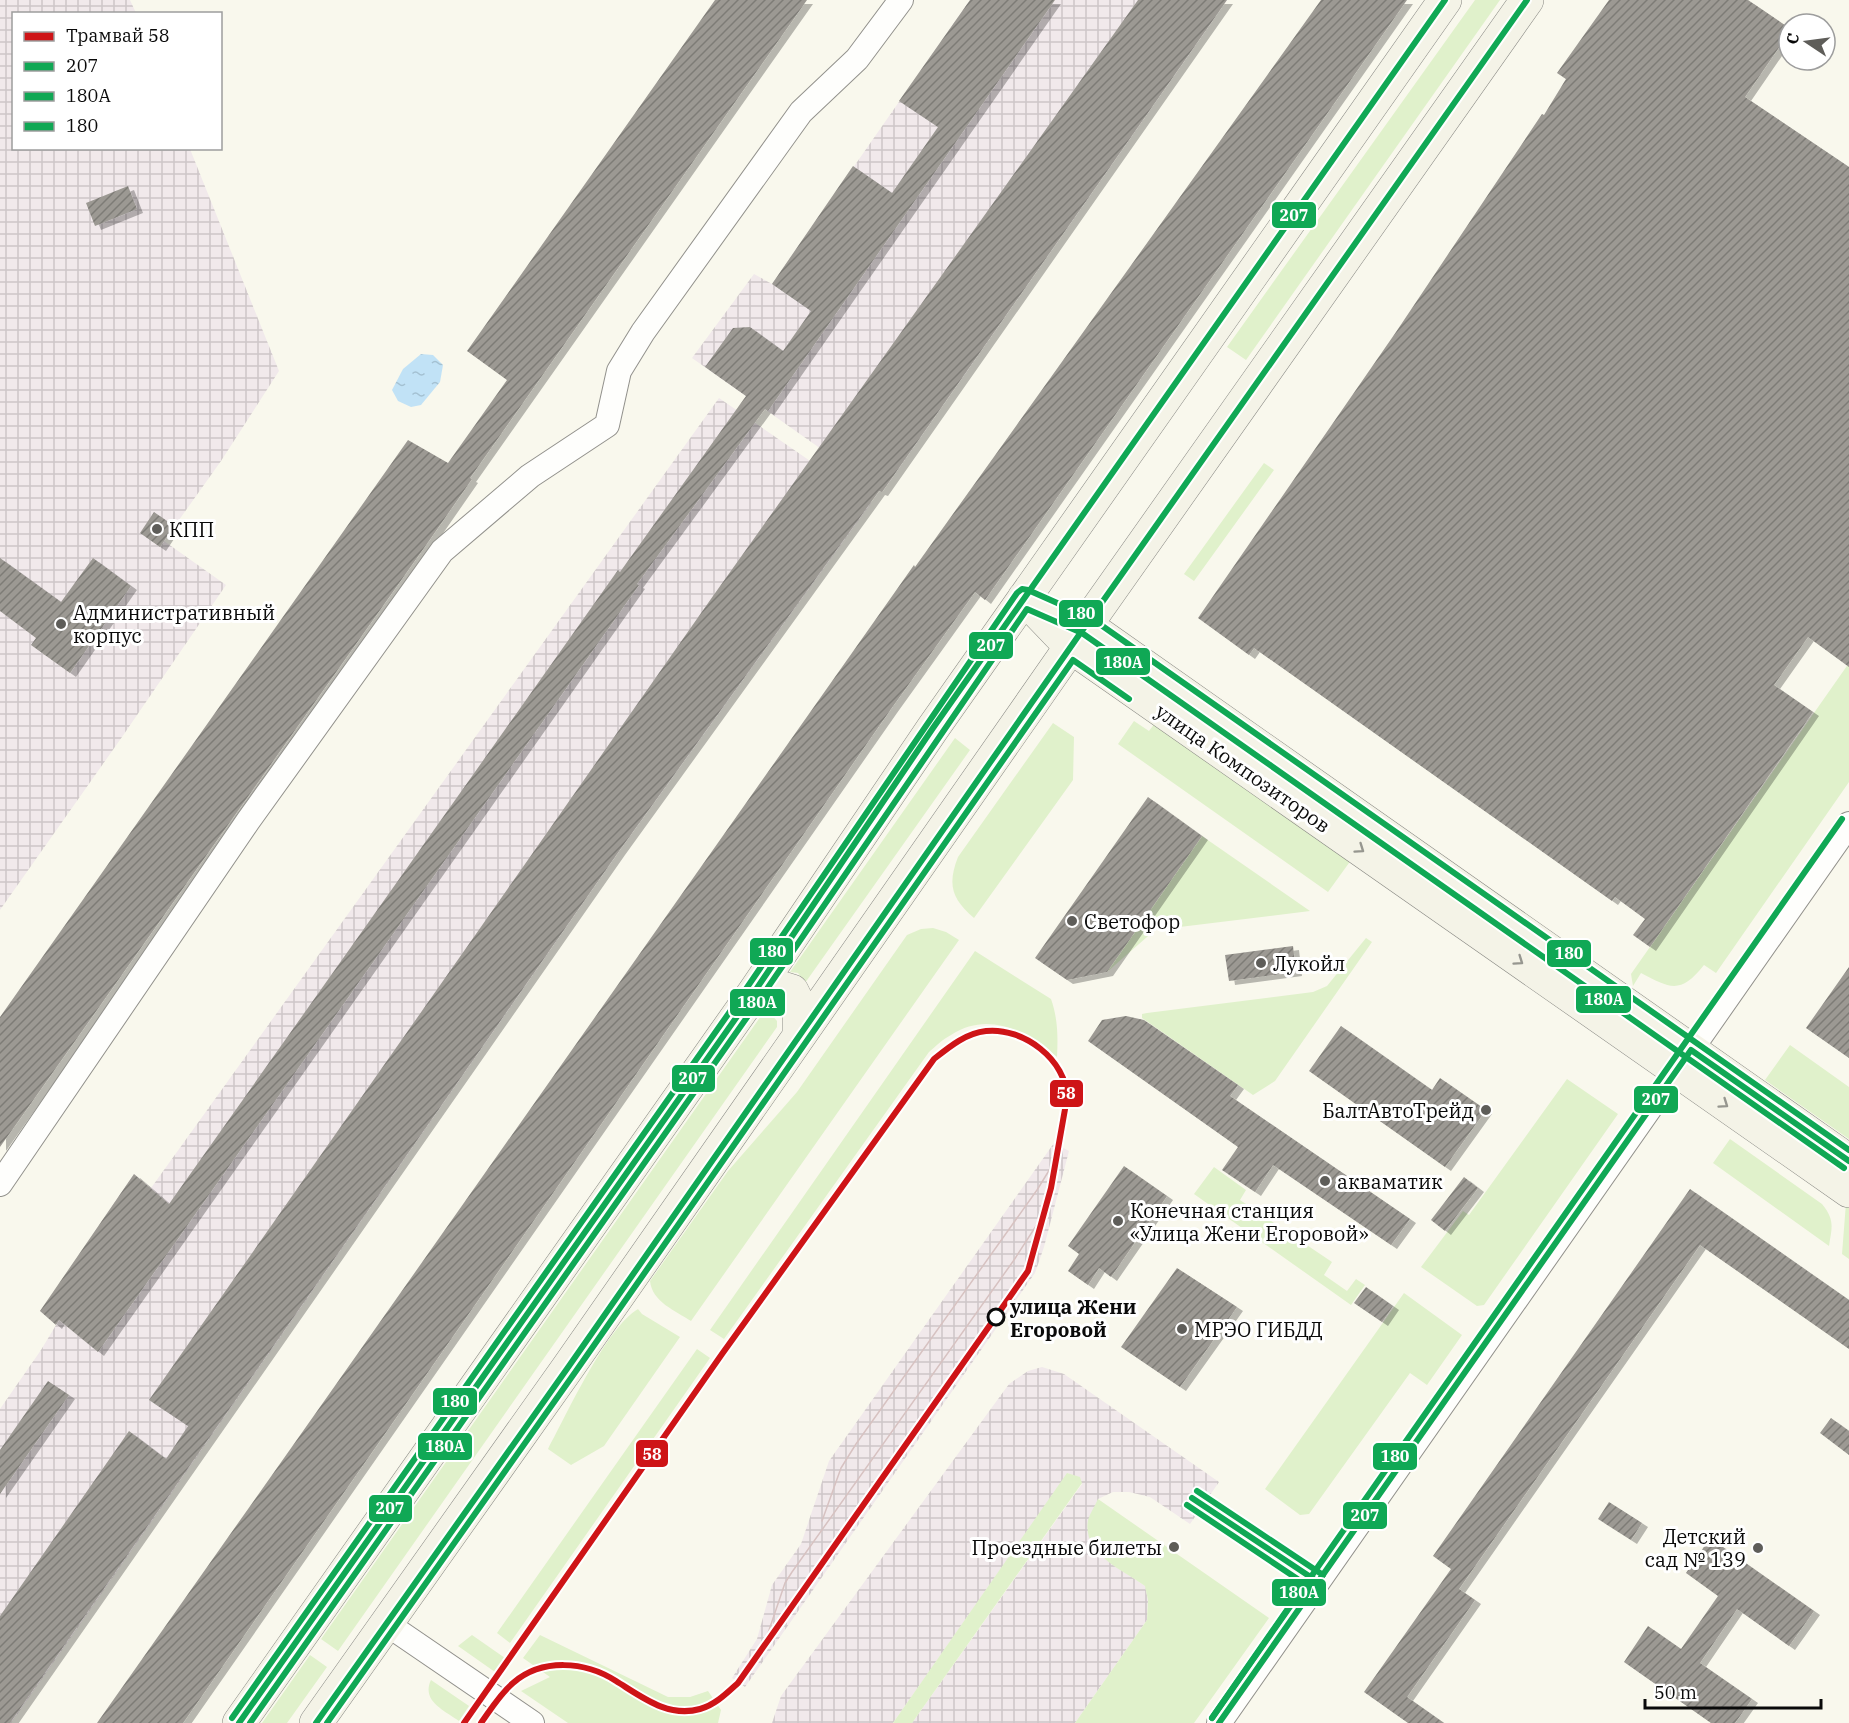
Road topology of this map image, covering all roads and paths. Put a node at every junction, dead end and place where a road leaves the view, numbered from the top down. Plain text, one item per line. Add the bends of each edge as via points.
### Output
1 (901, 0) edge
2 (1445, 0) edge
3 (1527, 0) edge
4 (1024, 598) junction
5 (1078, 636) junction
6 (1849, 824) edge
7 (755, 991) junction
8 (799, 1034) junction
9 (1683, 1060) junction
10 (1849, 1161) edge
11 (0, 1184) edge
12 (1849, 1191) edge
13 (387, 1624) junction
14 (239, 1723) edge
15 (316, 1723) edge
16 (532, 1723) edge
17 (1219, 1723) edge

1 - 11 street via 857,59 801,112 643,332 619,371 607,425 530,476 442,551 248,821
2 - 4 main road
3 - 5 main road
4 - 5 main road, улица Композиторов
4 - 7 main road
5 - 8 main road
5 - 9 main road, улица Композиторов
6 - 9 street
7 - 8 main road via 776,986 792,991 799,1005
7 - 14 main road
8 - 13 main road
9 - 10 main road, улица Композиторов
9 -> 12 main road, улица Композиторов
9 - 17 street
13 - 15 main road
13 - 16 street

